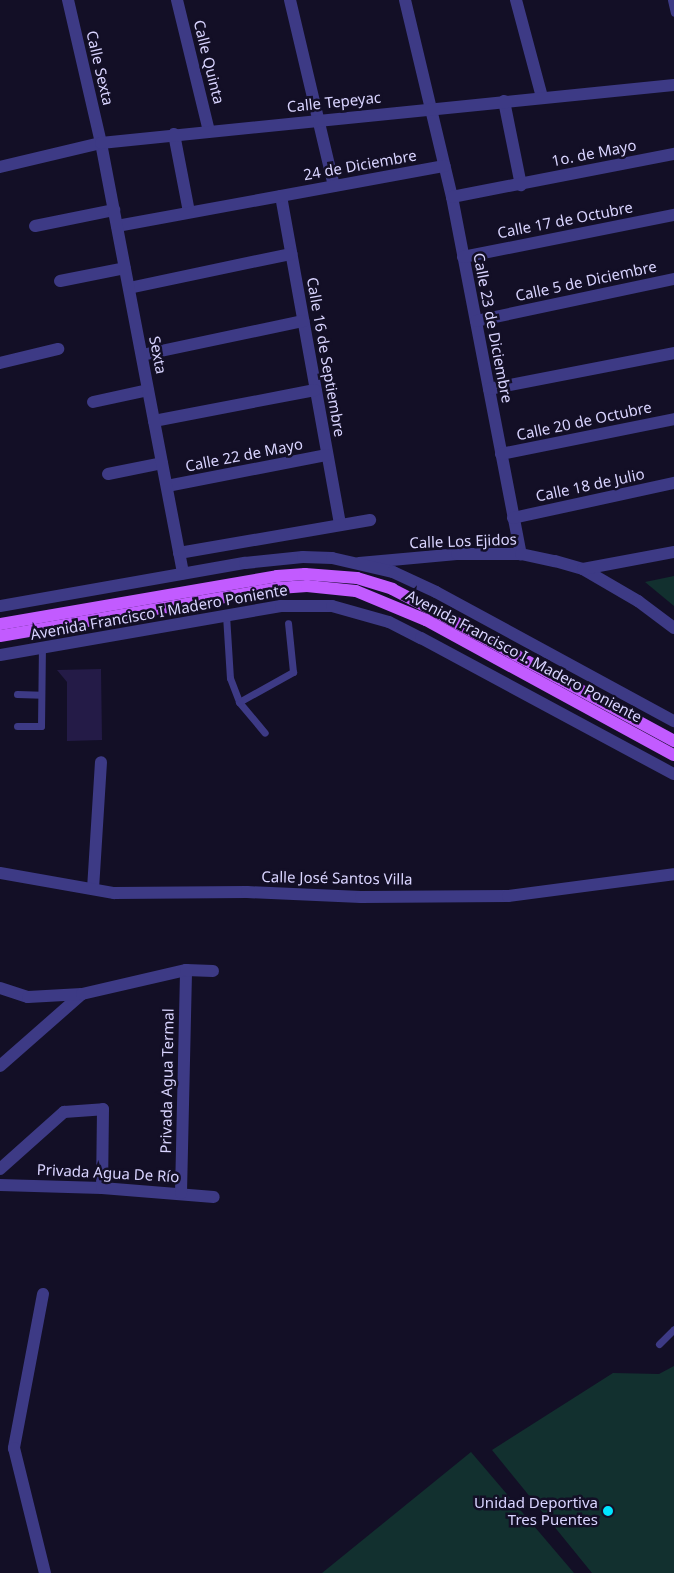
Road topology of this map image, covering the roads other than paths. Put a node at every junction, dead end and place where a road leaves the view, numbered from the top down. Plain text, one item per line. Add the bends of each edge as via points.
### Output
1 (68, 0) edge
2 (177, 0) edge
3 (290, 0) edge
4 (405, 0) edge
5 (516, 0) edge
6 (671, 0) edge
7 (674, 13) edge
8 (674, 84) edge
9 (542, 97) junction
10 (504, 101) junction
11 (433, 108) junction
12 (318, 119) junction
13 (209, 131) junction
14 (174, 134) junction
15 (101, 143) junction
16 (674, 154) edge
17 (445, 166) junction
18 (0, 167) edge
19 (521, 185) junction
20 (334, 186) junction
21 (281, 196) junction
22 (452, 197) junction
23 (114, 210) junction
24 (189, 212) junction
25 (674, 215) edge
26 (35, 226) dead end
27 (117, 226) junction
28 (291, 254) junction
29 (463, 257) junction
30 (125, 268) junction
31 (674, 279) edge
32 (60, 281) dead end
33 (129, 288) junction
34 (303, 321) junction
35 (476, 321) junction
36 (58, 348) dead end
37 (674, 353) edge
38 (142, 355) junction
39 (0, 363) edge
40 (489, 389) junction
41 (148, 390) junction
42 (315, 390) junction
43 (93, 402) dead end
44 (674, 419) edge
45 (154, 421) junction
46 (501, 454) junction
47 (327, 455) junction
48 (162, 463) junction
49 (108, 474) dead end
50 (674, 484) edge
51 (167, 486) junction
52 (513, 518) junction
53 (370, 520) dead end
54 (340, 525) junction
55 (674, 552) edge
56 (179, 553) junction
57 (521, 554) junction
58 (354, 563) junction
59 (583, 569) junction
60 (183, 573) junction
61 (0, 606) edge
62 (226, 615) junction
63 (1, 623) edge
64 (288, 623) dead end
65 (674, 628) edge
66 (0, 636) edge
67 (42, 648) junction
68 (0, 655) edge
69 (17, 694) dead end
70 (41, 695) junction
71 (239, 702) junction
72 (674, 721) edge
73 (17, 726) dead end
74 (265, 733) dead end
75 (674, 741) edge
76 (674, 755) edge
77 (101, 762) dead end
78 (674, 774) edge
79 (0, 873) edge
80 (674, 874) edge
81 (93, 890) junction
82 (186, 970) junction
83 (213, 971) dead end
84 (0, 988) edge
85 (82, 994) junction
86 (0, 1066) edge
87 (0, 1169) edge
88 (0, 1185) edge
89 (102, 1188) junction
90 (181, 1193) junction
91 (214, 1197) dead end
92 (43, 1294) dead end
93 (674, 1329) edge
94 (659, 1344) dead end
95 (45, 1573) edge

1 - 15 street, Calle Sexta
2 - 13 street, Calle Quinta
3 - 12 street
4 - 11 street, Calle 23 de Diciembre
5 - 9 street
6 - 7 lane
8 - 9 street, Calle Tepeyac
9 - 10 street, Calle Tepeyac
10 - 11 street, Calle Tepeyac
10 - 19 street
11 - 12 street, Calle Tepeyac
11 - 17 street, Calle 23 de Diciembre
12 - 13 street, Calle Tepeyac
12 - 20 street
13 - 14 street, Calle Tepeyac
14 - 15 street, Calle Tepeyac
14 - 24 street
15 - 18 street, Calle Tepeyac
15 - 23 street, Sexta
16 - 19 street, 1o. de Mayo
17 - 20 street, 24 de Diciembre
17 - 22 street, Calle 23 de Diciembre
19 - 22 street, 1o. de Mayo
20 - 21 street, 24 de Diciembre
21 - 24 street, 24 de Diciembre
21 - 28 street, Calle 16 de Septiembre
22 - 29 street, Calle 23 de Diciembre
23 - 26 street
23 - 27 street, Sexta
24 - 27 street, 24 de Diciembre
25 - 29 street, Calle 17 de Octubre
27 - 30 street, Sexta
28 - 33 street
28 - 34 street, Calle 16 de Septiembre
29 - 35 street, Calle 23 de Diciembre
30 - 32 street
30 - 33 street, Sexta
31 - 35 street, Calle 5 de Diciembre
33 - 38 street, Sexta
34 - 38 street
34 - 42 street, Calle 16 de Septiembre
35 - 40 street, Calle 23 de Diciembre
36 - 39 street
37 - 40 street
38 - 41 street, Sexta
40 - 46 street, Calle 23 de Diciembre
41 - 43 street
41 - 45 street, Sexta
42 - 45 street
42 - 47 street, Calle 16 de Septiembre
44 - 46 street, Calle 20 de Octubre
45 - 48 street, Sexta
46 - 52 street, Calle 23 de Diciembre
47 - 51 street, Calle 22 de Mayo
47 - 54 street, Calle 16 de Septiembre
48 - 49 street
48 - 51 street, Sexta
50 - 52 street, Calle 18 de Julio
51 - 56 street, Sexta
52 - 57 street, Calle 23 de Diciembre
53 - 54 street
54 - 56 street
55 - 59 street
56 - 60 street, Sexta
57 - 58 street, Calle Los Ejidos via 457,554
57 - 59 street, Calle Los Ejidos
58 - 60 street, Avenida Francisco I. Madero Poniente via 303,557
58 - 72 street, Avenida Francisco I. Madero Poniente via 392,572 436,592
59 - 65 street, Calle Los Ejidos via 638,601
60 - 61 street, Avenida Francisco I. Madero Poniente
62 - 67 street, Avenida Francisco I Madero Poniente
62 - 71 lane via 230,678
62 - 78 street, Avenida Francisco I Madero Poniente via 309,604 357,611 389,622
63 - 75 main road, Avenida Francisco I. Madero Poniente via 277,576 306,574 357,578 392,589 431,609
64 - 71 lane via 292,672
66 - 76 main road, Avenida Francisco I. Madero Poniente via 279,588 307,586 356,591 426,620
67 - 68 street, Avenida Francisco I Madero Poniente
67 - 70 lane
69 - 70 lane
70 - 73 lane via 40,726
71 - 74 lane
77 - 81 street
79 - 81 street, Calle José Santos Villa
80 - 81 street, Calle José Santos Villa via 508,896 114,893
82 - 83 street
82 - 85 street
82 - 90 street, Privada Agua Termal
84 - 85 street via 28,997
85 - 86 street
87 - 89 street via 64,1112 103,1109
88 - 89 street, Privada Agua De Río
89 - 90 street, Privada Agua De Río
90 - 91 street, Privada Agua De Río
92 - 95 street via 14,1448
93 - 94 lane

